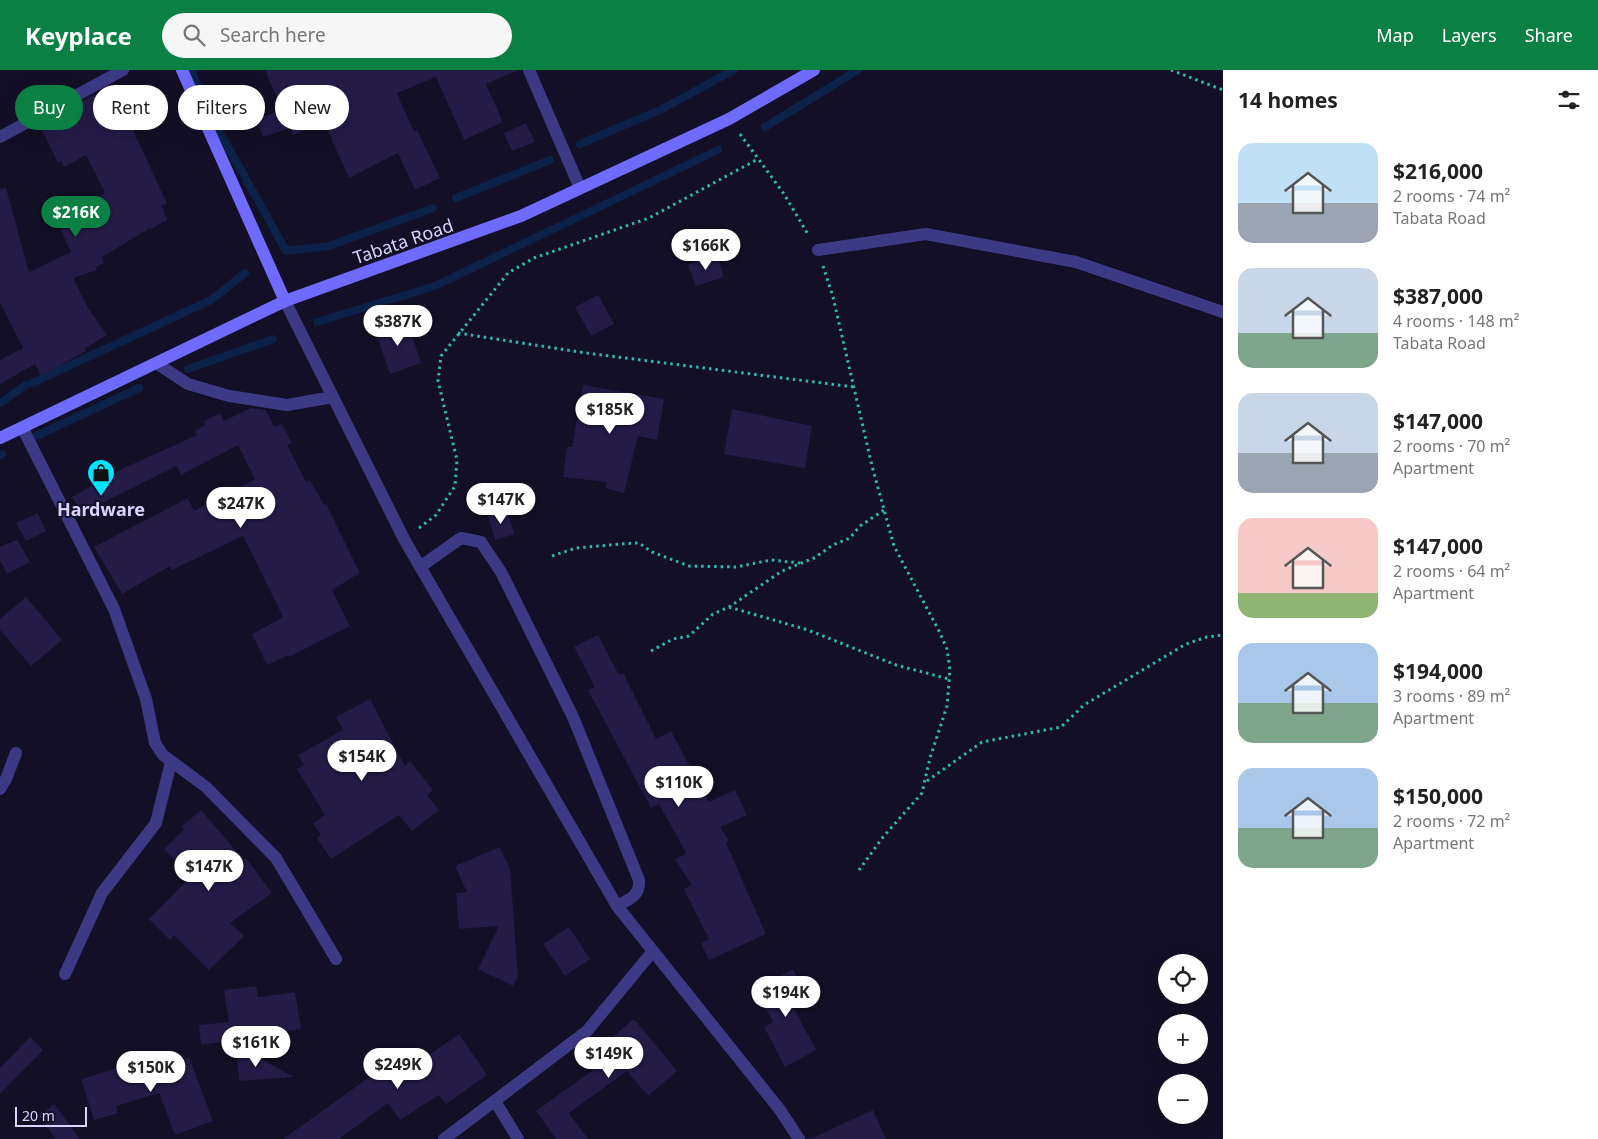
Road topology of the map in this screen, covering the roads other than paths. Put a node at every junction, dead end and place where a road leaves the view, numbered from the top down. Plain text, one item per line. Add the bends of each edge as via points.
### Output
1 (122, 70) edge
2 (182, 70) edge
3 (529, 70) edge
4 (814, 70) edge
5 (0, 137) edge
6 (580, 188) junction
7 (818, 250) road end
8 (285, 301) junction
9 (1223, 312) edge
10 (156, 363) junction
11 (334, 397) junction
12 (22, 427) junction
13 (0, 438) edge
14 (420, 566) junction
15 (16, 753) dead end
16 (171, 762) junction
17 (0, 789) edge
18 (617, 906) junction
19 (653, 951) junction
20 (336, 959) dead end
21 (65, 974) dead end
22 (495, 1101) junction
23 (444, 1139) edge
24 (518, 1139) edge
25 (799, 1139) edge

1 - 5 street
2 - 8 main road
3 - 6 street
4 - 6 main road, Tabata Road via 729,119
6 - 8 main road, Tabata Road via 521,216
7 - 9 street via 926,234 1076,262
8 - 10 main road, Tabata Road
8 - 11 street
10 - 11 street via 188,384 229,396 287,406
10 - 12 main road, Tabata Road
11 - 14 street
12 - 13 main road, Tabata Road
12 - 16 street via 114,609 146,699 156,743
14 - 18 street
14 - 18 street via 461,538 481,542 501,572 573,717 636,874 639,889 636,896
15 - 17 street
16 - 20 street via 206,787 276,858
16 - 21 street via 156,823 102,893
18 - 19 street
19 - 22 street via 587,1031
19 - 25 street via 780,1110
22 - 23 street
22 - 24 street

